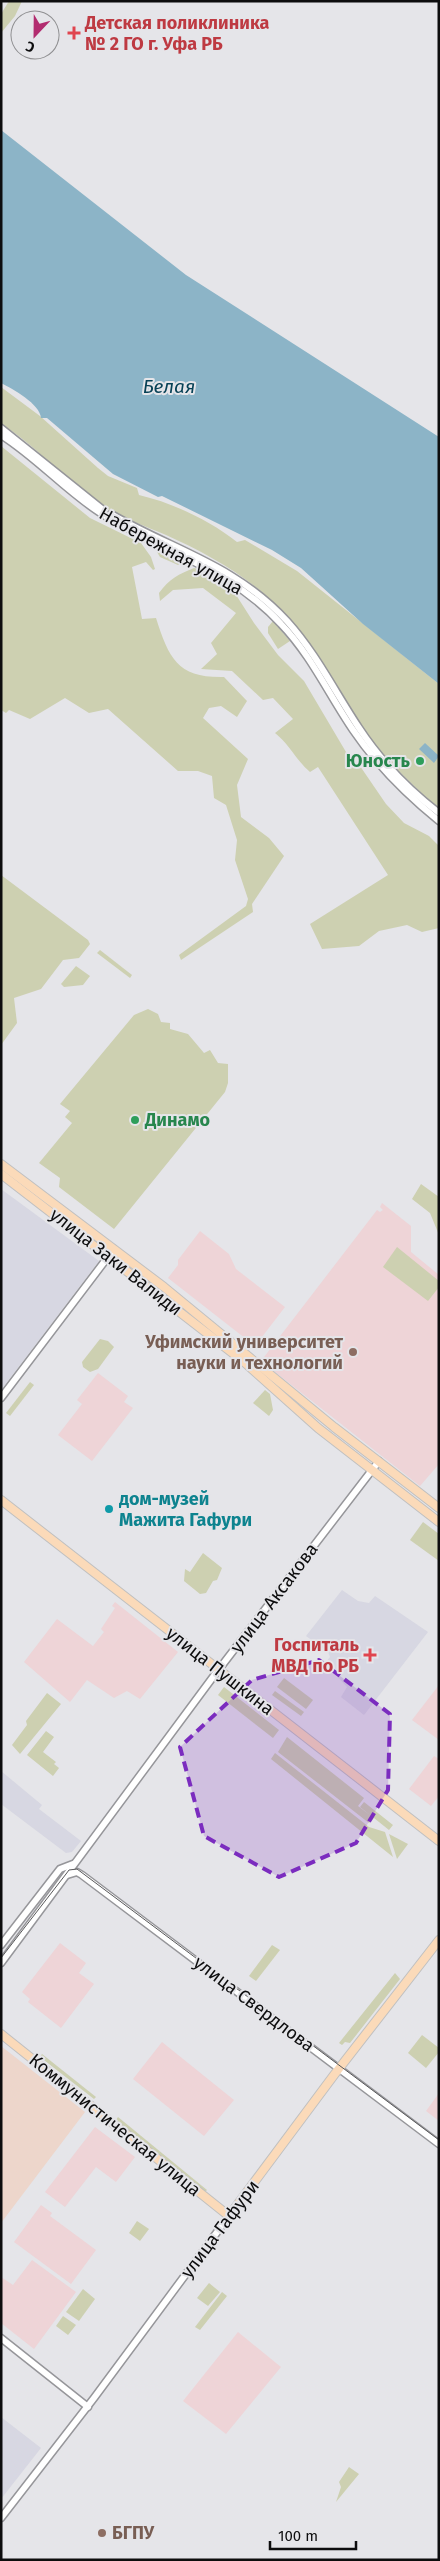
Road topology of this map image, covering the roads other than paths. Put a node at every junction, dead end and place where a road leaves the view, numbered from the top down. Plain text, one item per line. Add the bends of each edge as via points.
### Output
1 (1, 428) edge
2 (1, 435) edge
3 (301, 643) junction
4 (439, 813) edge
5 (439, 821) edge
6 (1, 1164) edge
7 (1, 1174) edge
8 (114, 1249) junction
9 (109, 1257) junction
10 (1, 1398) edge
11 (379, 1461) junction
12 (372, 1470) junction
13 (1, 1500) edge
14 (439, 1508) edge
15 (439, 1522) edge
16 (219, 1669) junction
17 (439, 1841) edge
18 (73, 1864) junction
19 (67, 1875) junction
20 (439, 1940) edge
21 (1, 1945) edge
22 (1, 1963) edge
23 (1, 2034) edge
24 (339, 2068) junction
25 (439, 2144) edge
26 (229, 2216) junction
27 (1, 2338) edge
28 (88, 2407) junction
29 (1, 2518) edge

1 - 3 street, Набережная улица via 101,509 215,565 248,585 273,607
2 - 3 street, Набережная улица via 99,512 237,585
3 - 4 street, Набережная улица via 374,747 404,782
3 - 5 street, Набережная улица via 363,744 399,785
6 - 8 main road, улица Заки Валиди
7 - 9 main road, улица Заки Валиди
8 - 9 street
8 - 11 main road, улица Заки Валиди
9 - 10 street
9 - 12 main road, улица Заки Валиди via 243,1360 292,1406
11 - 12 street, улица Аксакова
11 - 14 main road, улица Заки Валиди
12 - 15 main road, улица Заки Валиди
12 - 16 street, улица Аксакова
13 - 16 main road, улица Пушкина
16 - 17 main road, улица Пушкина
16 - 18 street, улица Аксакова
18 - 19 street, улица Аксакова
18 - 21 street via 60,1869
19 - 22 street
19 - 24 street, улица Свердлова via 77,1872 82,1875
20 - 24 main road, улица Гафури
23 - 26 main road, Коммунистическая улица
24 - 25 street, улица Свердлова
24 - 26 main road, улица Гафури
26 - 28 street, улица Гафури
27 - 28 street
28 - 29 street, улица Гафури

